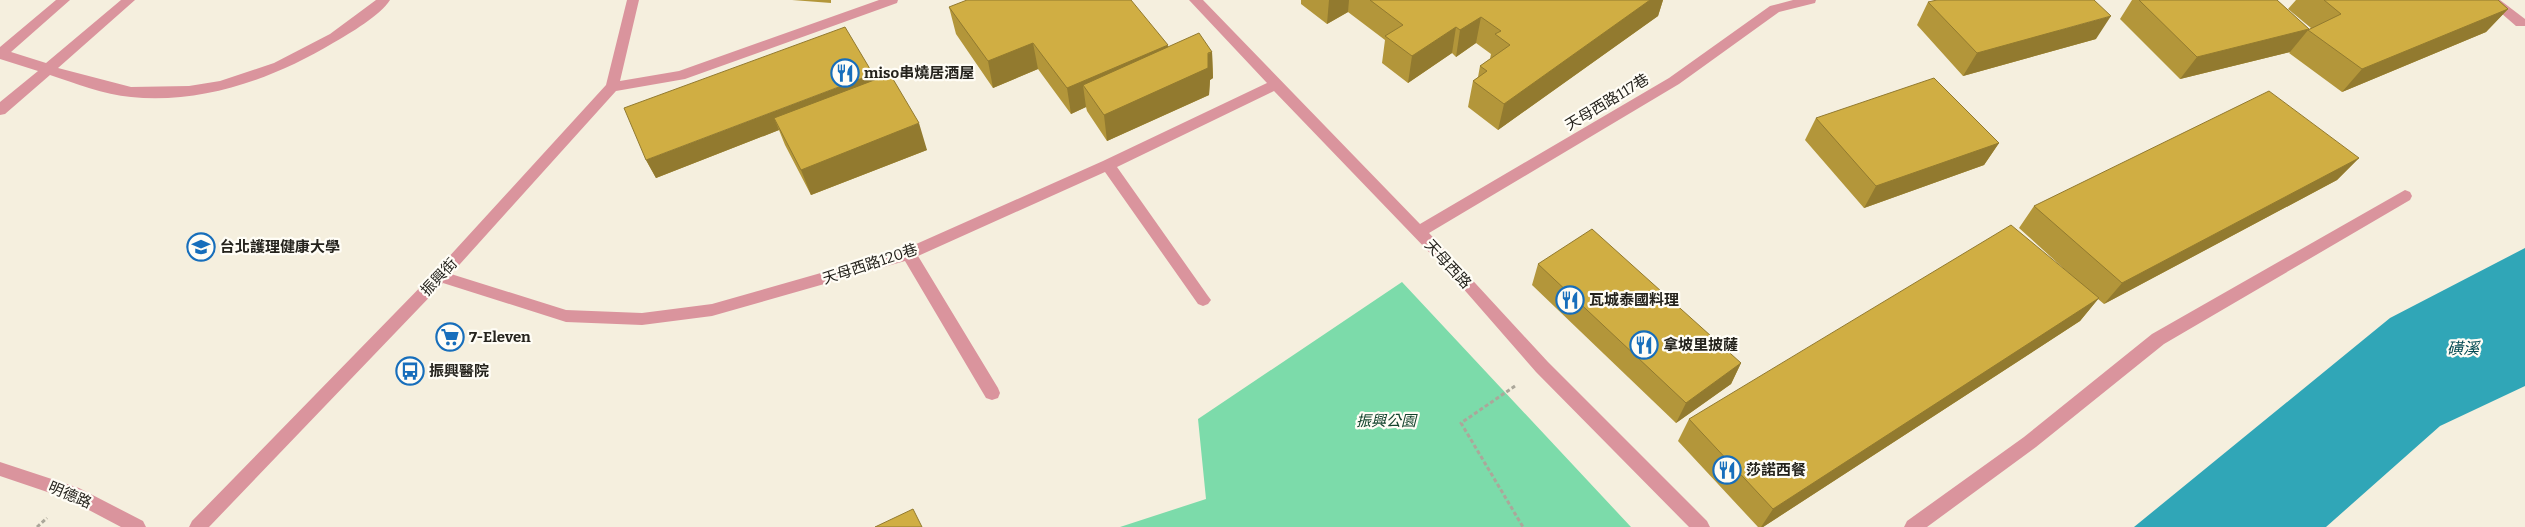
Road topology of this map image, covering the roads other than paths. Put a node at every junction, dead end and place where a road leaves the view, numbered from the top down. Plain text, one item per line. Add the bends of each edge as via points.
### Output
1 (64, 0) edge
2 (129, 0) edge
3 (384, 0) edge
4 (633, 0) edge
5 (892, 0) edge
6 (1196, 0) edge
7 (1810, 0) edge
8 (2492, 0) edge
9 (2522, 23) dead end
10 (0, 54) edge
11 (48, 68) junction
12 (1276, 84) junction
13 (612, 87) junction
14 (0, 110) edge
15 (1108, 165) junction
16 (2405, 196) dead end
17 (1418, 232) junction
18 (908, 254) junction
19 (440, 276) junction
20 (1203, 300) dead end
21 (992, 393) dead end
22 (0, 469) edge
23 (137, 527) edge
24 (198, 527) edge
25 (1702, 527) edge
26 (1913, 527) edge

1 - 10 street
2 - 11 street
3 - 11 street via 359,21 305,54 253,78 192,91 129,92
4 - 13 street, 振興街
5 - 13 street via 680,76
6 - 12 street, 天母西路
7 - 17 street, 天母西路117巷 via 1775,9 1674,81
8 - 9 street
10 - 11 street
11 - 14 street
12 - 15 street, 天母西路120巷
12 - 17 street, 天母西路
13 - 19 street, 振興街
15 - 18 street, 天母西路120巷
15 - 20 street
16 - 26 street via 2158,338 2030,442
17 - 25 street, 天母西路 via 1542,367
18 - 19 street, 天母西路120巷 via 712,310 642,319 566,316
18 - 21 street
19 - 24 street, 振興街
22 - 23 street, 明德路 via 72,493

